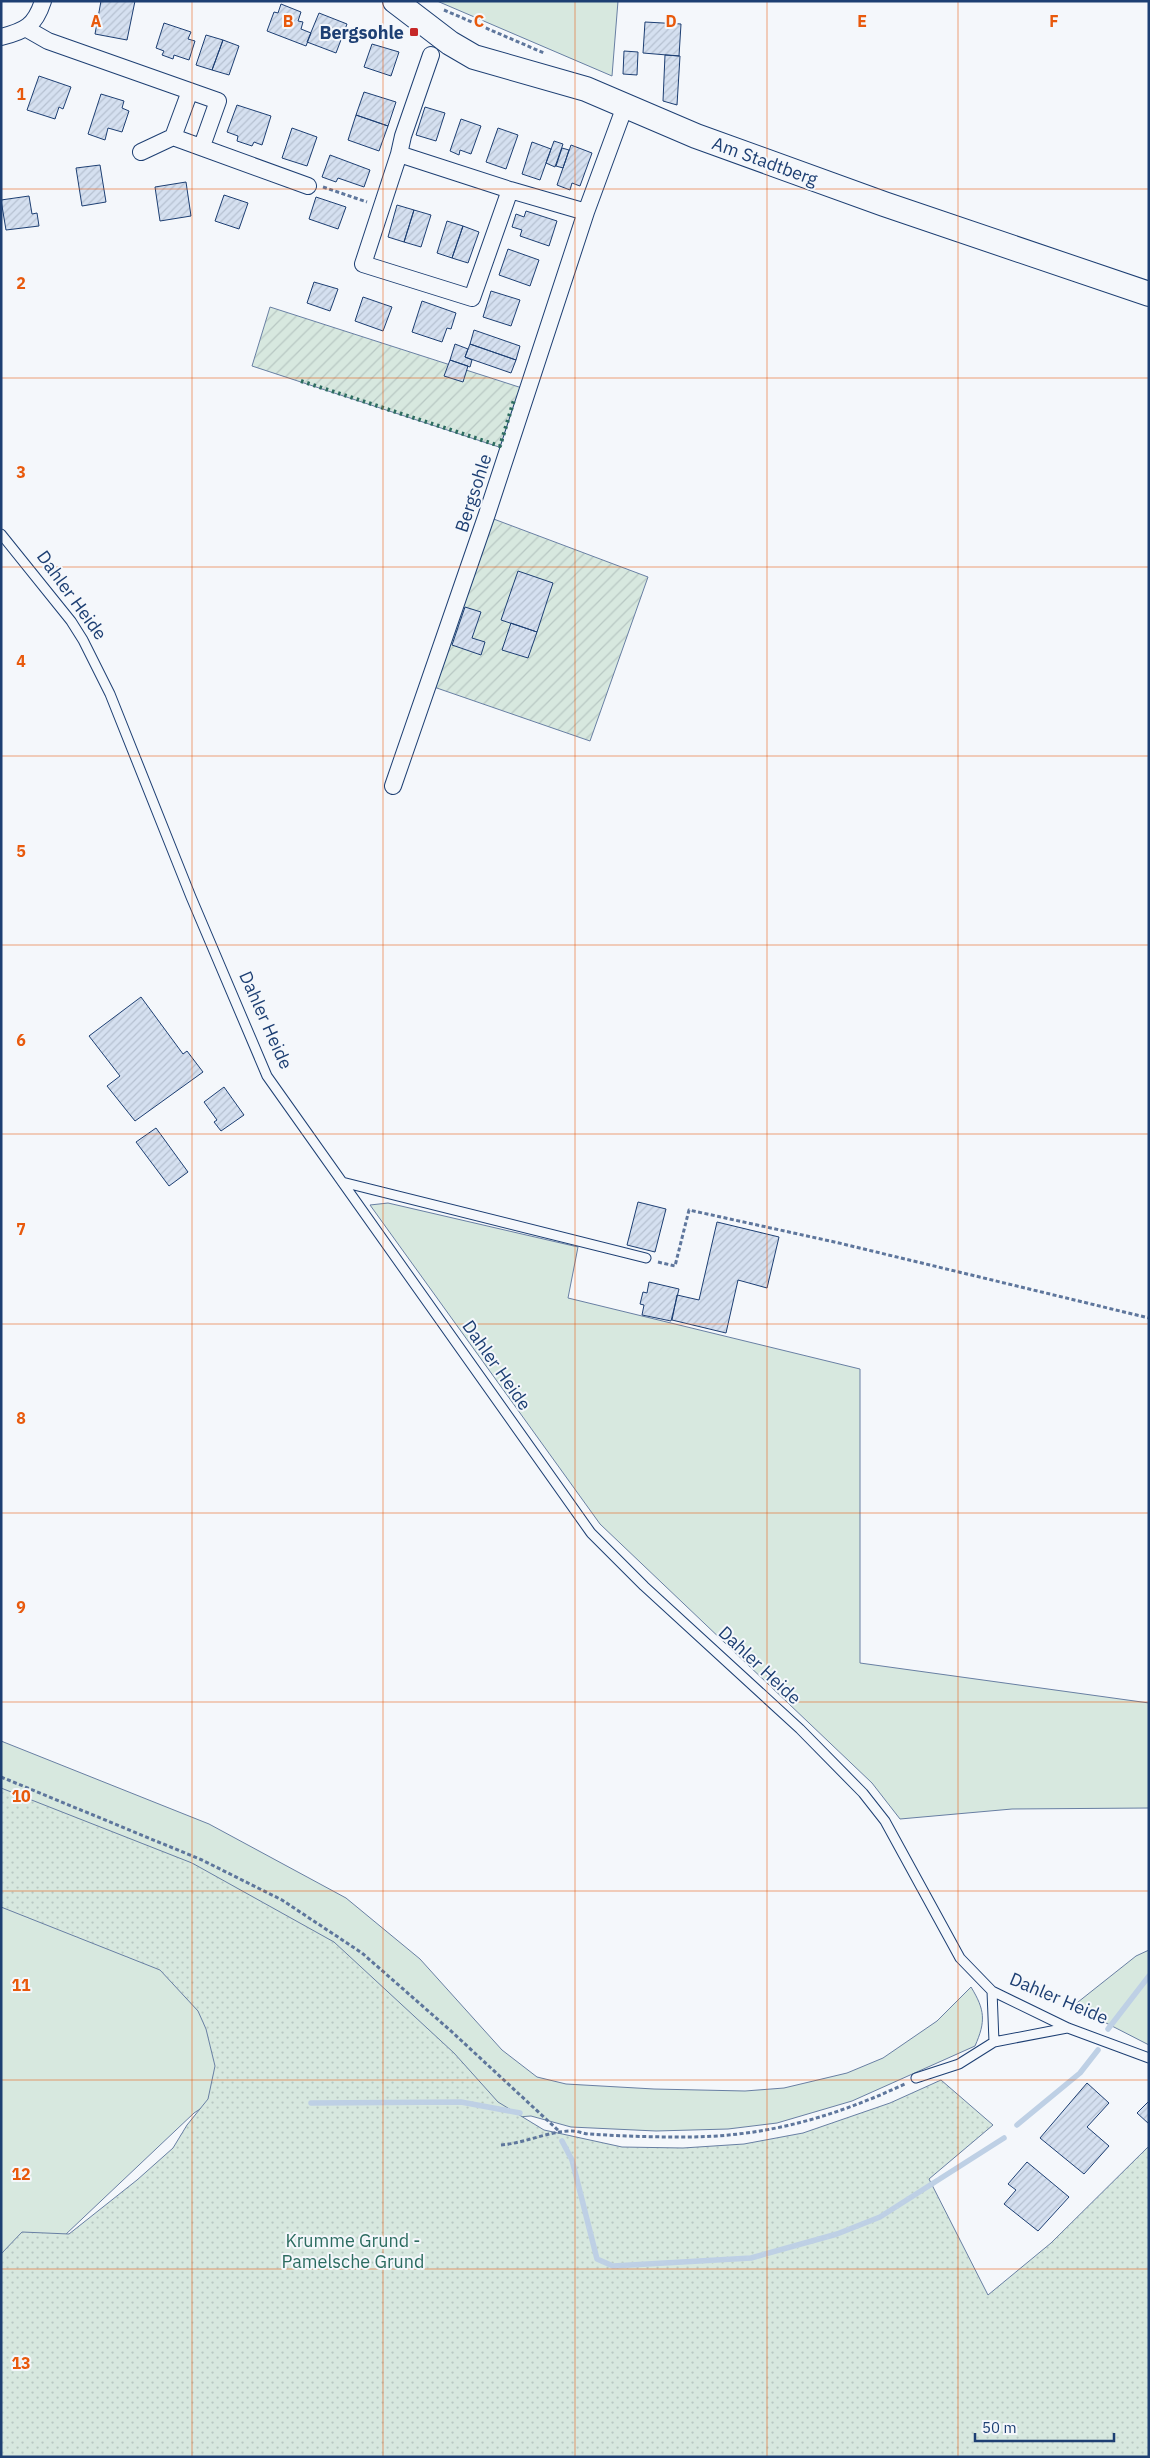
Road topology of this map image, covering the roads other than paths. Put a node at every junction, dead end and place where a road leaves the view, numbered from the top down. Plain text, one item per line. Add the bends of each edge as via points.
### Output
1 (43, 1) edge
2 (395, 1) edge
3 (27, 29) junction
4 (1, 37) edge
5 (431, 55) dead end
6 (190, 91) junction
7 (625, 106) junction
8 (173, 137) junction
9 (202, 146) junction
10 (141, 152) dead end
11 (399, 154) junction
12 (308, 186) road end
13 (510, 190) junction
14 (586, 212) junction
15 (1149, 294) edge
16 (1, 534) edge
17 (393, 786) dead end
18 (342, 1182) junction
19 (646, 1258) road end
20 (992, 1991) junction
21 (1068, 2028) junction
22 (994, 2042) junction
23 (1149, 2058) edge
24 (916, 2078) road end

1 - 3 street via 39,15
2 - 7 street, Am Stadtberg via 474,57 586,89
3 - 4 street
3 - 6 street via 48,41
5 - 11 street via 402,136
6 - 8 street
6 - 9 street via 218,102
7 - 14 street, Bergsohle
7 - 15 street, Am Stadtberg via 696,136 884,204
8 - 9 street
8 - 10 street
9 - 12 street
11 - 13 street
11 - 13 street via 364,264 472,298
13 - 14 street
14 - 17 street, Bergsohle
16 - 18 lane, Dahler Heide via 83,640 110,694 267,1076
18 - 19 lane
18 - 20 lane, Dahler Heide via 591,1533 800,1729 863,1793 885,1821 960,1958
20 - 21 lane, Dahler Heide
20 - 22 lane
21 - 22 lane
21 - 23 lane, Dahler Heide
22 - 24 lane via 959,2064

